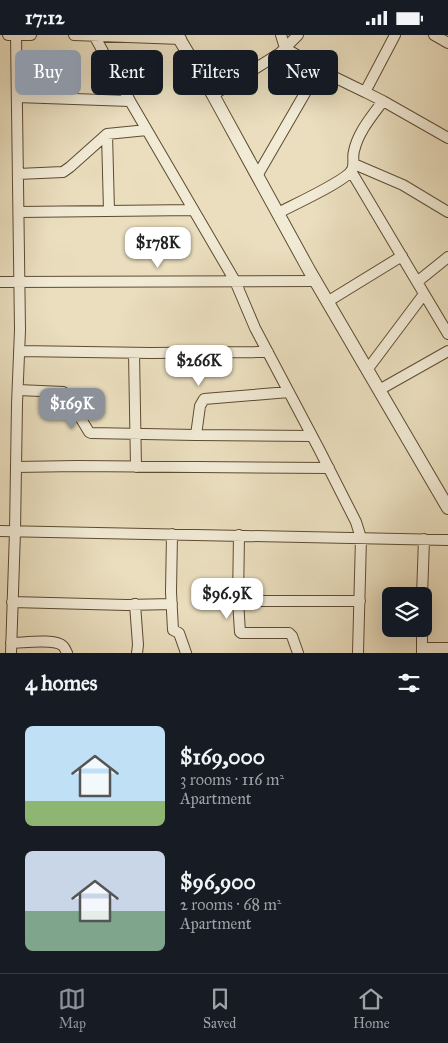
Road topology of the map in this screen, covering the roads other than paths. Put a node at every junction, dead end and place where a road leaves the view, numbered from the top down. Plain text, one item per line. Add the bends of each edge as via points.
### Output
1 (8, 35) edge
2 (16, 35) edge
3 (31, 35) edge
4 (74, 35) edge
5 (281, 35) edge
6 (298, 35) edge
7 (394, 35) edge
8 (434, 35) edge
9 (95, 37) junction
10 (179, 37) edge
11 (448, 43) edge
12 (285, 48) junction
13 (187, 50) edge
14 (288, 50) edge
15 (258, 67) edge
16 (338, 79) edge
17 (364, 92) junction
18 (213, 95) edge
19 (304, 95) edge
20 (18, 97) junction
21 (130, 101) junction
22 (383, 101) junction
23 (147, 130) junction
24 (107, 134) junction
25 (448, 139) edge
26 (352, 168) junction
27 (18, 174) junction
28 (258, 176) junction
29 (193, 210) junction
30 (109, 211) junction
31 (19, 212) junction
32 (448, 212) edge
33 (278, 213) junction
34 (402, 256) junction
35 (448, 257) edge
36 (235, 281) junction
37 (315, 281) junction
38 (0, 282) edge
39 (20, 282) junction
40 (417, 282) junction
41 (424, 294) junction
42 (328, 302) junction
43 (444, 323) edge
44 (448, 334) edge
45 (19, 351) junction
46 (448, 351) edge
47 (268, 352) junction
48 (134, 353) junction
49 (367, 370) junction
50 (18, 390) junction
51 (379, 390) junction
52 (289, 392) junction
53 (135, 433) junction
54 (196, 435) junction
55 (312, 436) junction
56 (16, 467) junction
57 (136, 467) junction
58 (329, 468) junction
59 (448, 508) edge
60 (0, 531) edge
61 (15, 531) junction
62 (172, 534) junction
63 (239, 535) junction
64 (362, 538) junction
65 (424, 539) junction
66 (448, 540) edge
67 (422, 587) edge
68 (238, 601) junction
69 (360, 601) junction
70 (12, 602) junction
71 (172, 604) junction
72 (135, 605) junction
73 (422, 637) edge
74 (11, 648) edge
75 (448, 648) edge
76 (422, 650) edge
77 (67, 653) edge
78 (137, 653) edge
79 (186, 653) edge
80 (298, 653) edge
81 (358, 653) edge

1 - 2 street
2 - 3 street
2 - 20 street
4 - 9 street
5 - 12 street
6 - 12 street
7 - 17 street
8 - 11 street
9 - 10 street
9 - 21 street
10 - 13 street
12 - 14 street
12 - 15 street
16 - 17 street
17 - 22 street
18 - 28 street
19 - 28 street
20 - 21 street
20 - 27 street
21 - 23 street
22 - 25 street
22 - 26 street via 362,132 353,153
23 - 24 street
23 - 29 street
24 - 27 street via 63,172
24 - 30 street
26 - 32 street via 402,185
26 - 33 street via 341,180
26 - 34 street
27 - 31 street
28 - 33 street
29 - 30 street
29 - 36 street
30 - 31 street
31 - 39 street
33 - 37 street
34 - 40 street
34 - 42 street
35 - 40 street
36 - 37 street
36 - 39 street
36 - 47 street
37 - 42 street
38 - 39 street
39 - 45 street
40 - 41 street
41 - 43 street
41 - 49 street
42 - 49 street
43 - 44 street
45 - 48 street
45 - 50 street
46 - 51 street
47 - 48 street
47 - 52 street
48 - 53 street
49 - 51 street
50 - 53 street via 63,392 88,432
50 - 56 street
51 - 59 street
52 - 54 street via 204,399
52 - 55 street
53 - 54 street
53 - 57 street
54 - 55 street
55 - 58 street
56 - 57 street
56 - 61 street
57 - 58 street
58 - 64 street
60 - 61 street
61 - 62 street
61 - 70 street
62 - 63 street
62 - 71 street
63 - 64 street
63 - 68 street
64 - 65 street
64 - 69 street
65 - 66 street
65 - 67 street
68 - 69 street
68 - 80 street via 241,633 289,633
69 - 81 street
70 - 72 street
70 - 74 street
71 - 72 street
71 - 79 street via 173,630 179,633
72 - 78 street
73 - 76 street
74 - 77 street via 49,642 63,646
75 - 76 street

